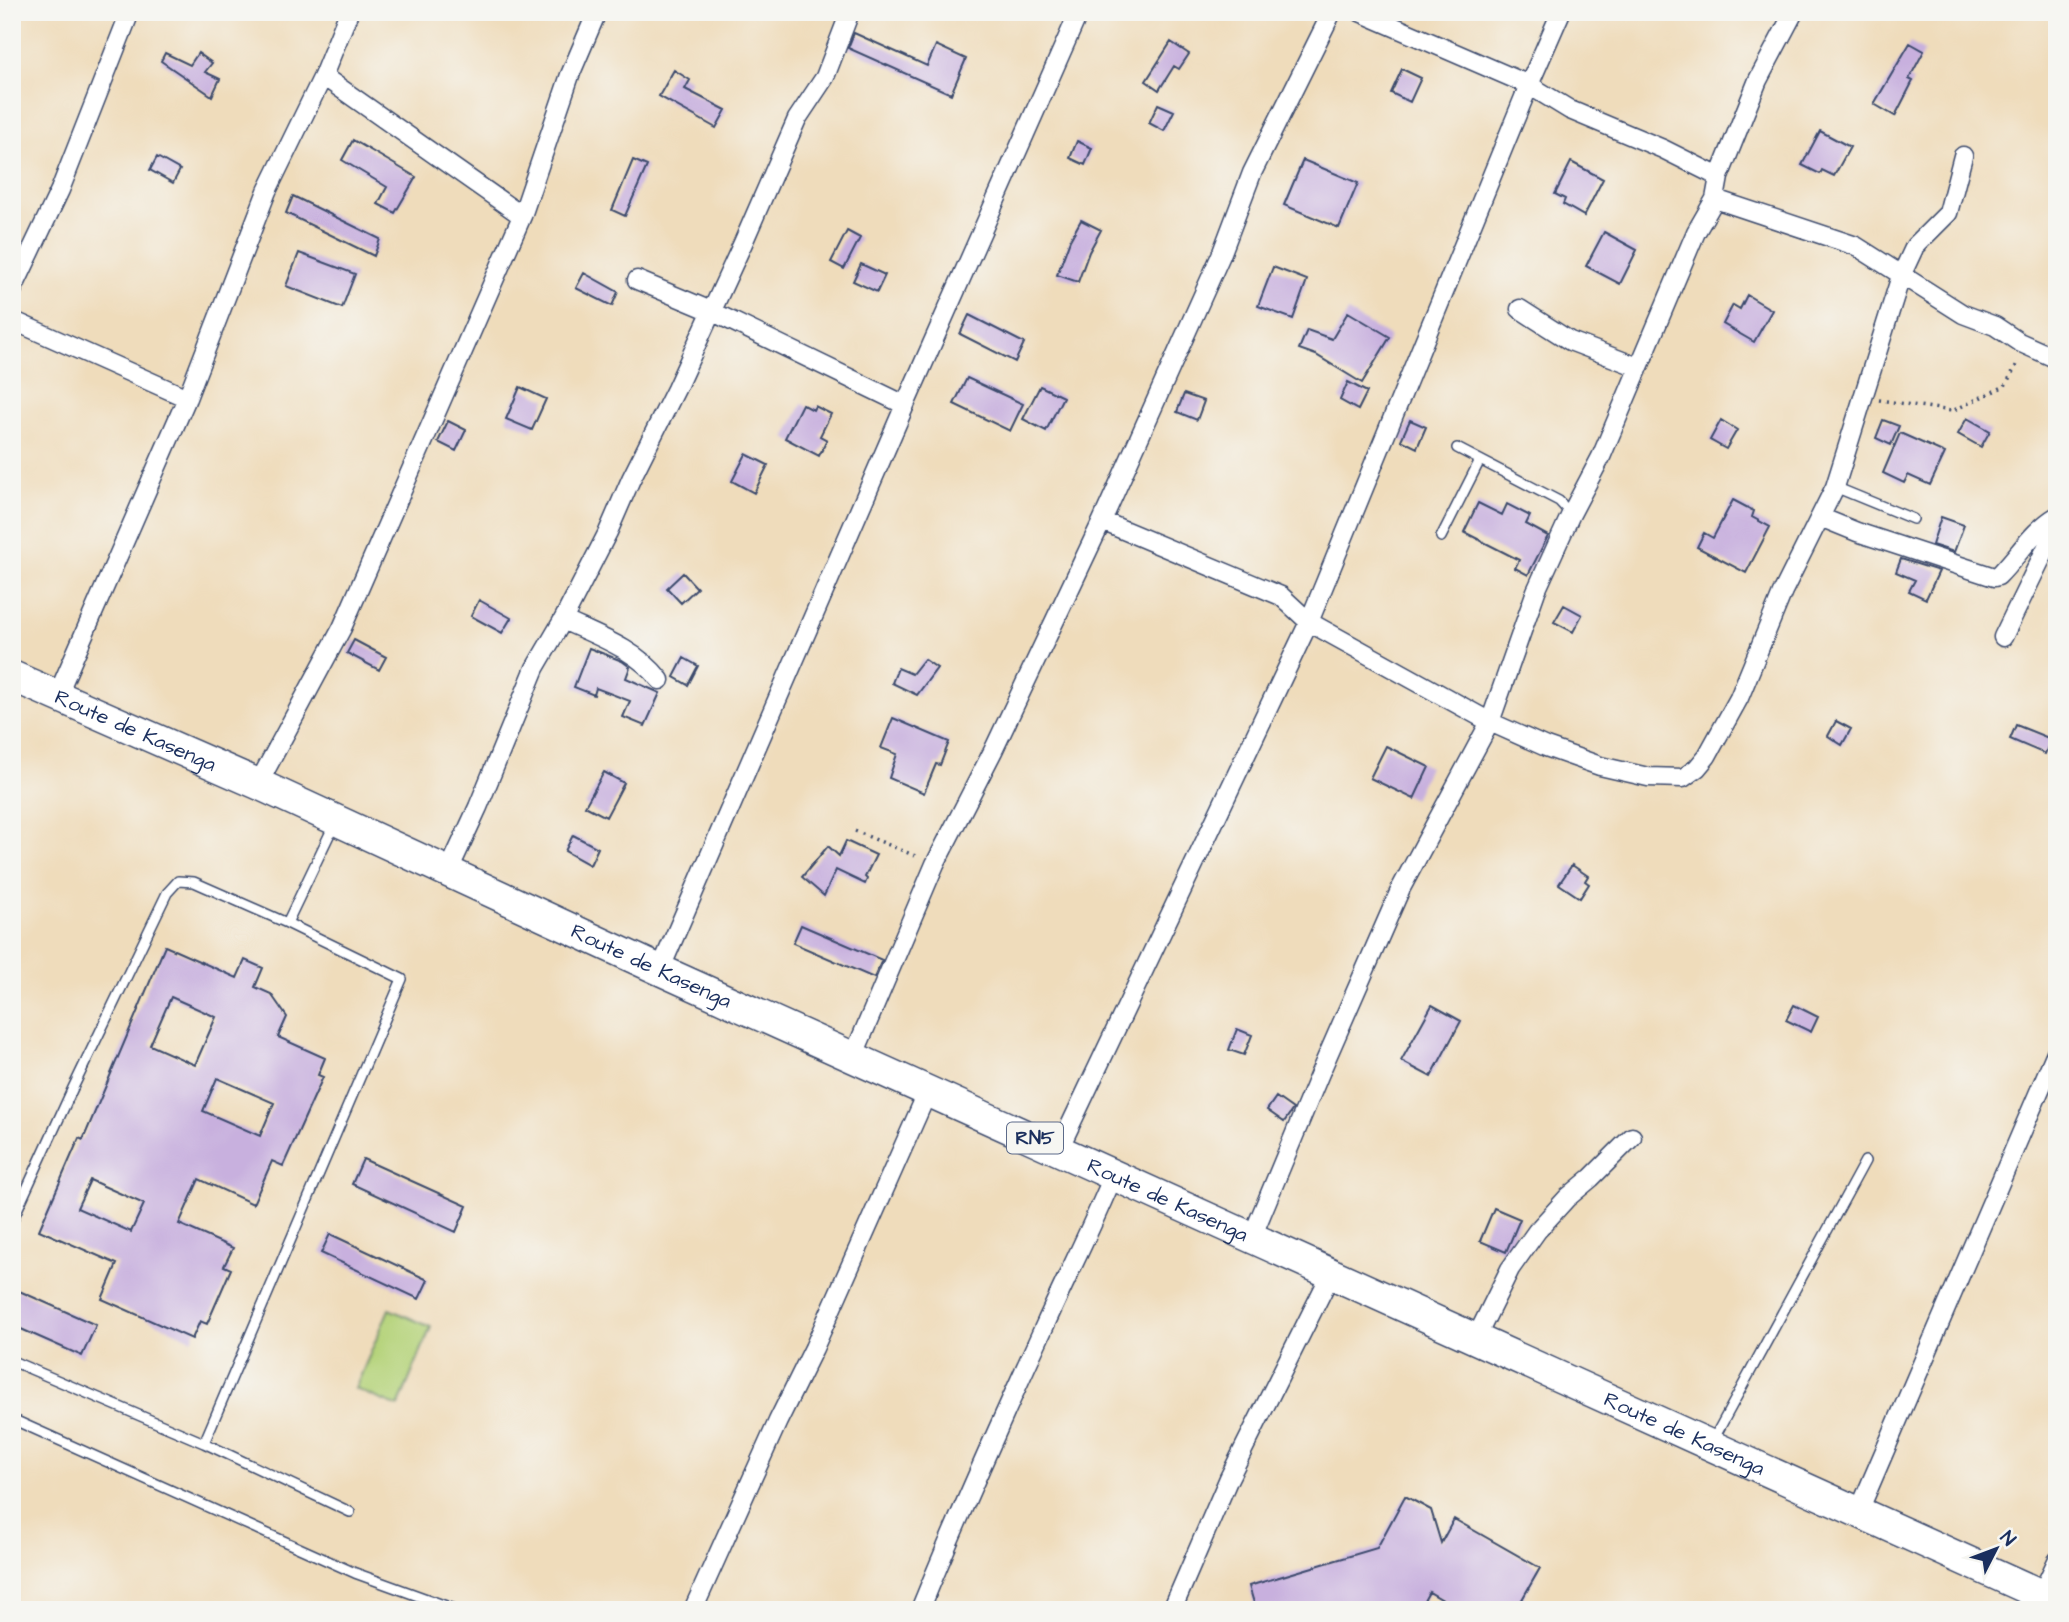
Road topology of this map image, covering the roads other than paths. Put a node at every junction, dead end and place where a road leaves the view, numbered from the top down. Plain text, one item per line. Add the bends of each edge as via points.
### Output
1 (130, 12) edge
2 (349, 12) edge
3 (597, 12) edge
4 (850, 12) edge
5 (1079, 12) edge
6 (1332, 12) edge
7 (1360, 12) edge
8 (1561, 12) edge
9 (1794, 12) edge
10 (323, 76) junction
11 (1529, 85) junction
12 (1963, 156) dead end
13 (1719, 177) junction
14 (1715, 200) junction
15 (522, 216) junction
16 (1901, 276) junction
17 (637, 280) dead end
18 (12, 291) edge
19 (1520, 309) dead end
20 (711, 312) junction
21 (12, 320) edge
22 (2057, 359) edge
23 (1638, 367) junction
24 (187, 398) junction
25 (905, 405) junction
26 (1457, 448) dead end
27 (1480, 460) junction
28 (1835, 487) junction
29 (1570, 514) junction
30 (2057, 516) edge
31 (1820, 517) junction
32 (1913, 519) dead end
33 (1102, 520) junction
34 (2057, 526) edge
35 (1441, 537) dead end
36 (563, 620) junction
37 (1309, 622) junction
38 (2003, 637) dead end
39 (12, 676) edge
40 (660, 680) dead end
41 (57, 696) junction
42 (1490, 722) junction
43 (258, 784) junction
44 (336, 820) junction
45 (448, 872) junction
46 (287, 923) junction
47 (660, 970) junction
48 (2057, 1050) edge
49 (853, 1057) junction
50 (929, 1091) junction
51 (1632, 1138) dead end
52 (1059, 1149) junction
53 (1865, 1161) dead end
54 (1114, 1174) junction
55 (12, 1222) edge
56 (1252, 1237) junction
57 (1331, 1274) junction
58 (1475, 1339) junction
59 (12, 1361) edge
60 (12, 1419) edge
61 (204, 1443) junction
62 (1710, 1446) junction
63 (349, 1512) dead end
64 (1858, 1513) junction
65 (2057, 1561) edge
66 (2044, 1602) edge
67 (457, 1610) edge
68 (693, 1610) edge
69 (920, 1610) edge
70 (1172, 1610) edge

1 - 18 street via 60,190
2 - 10 street
3 - 15 street via 570,75
4 - 20 street via 825,78 797,119
5 - 25 street
6 - 33 street via 1252,173 1221,255
7 - 11 street
8 - 11 street
9 - 13 street via 1758,80
10 - 15 street
10 - 24 street via 267,191
11 - 13 street via 1570,110
11 - 37 street
12 - 16 street via 1948,213 1915,246
13 - 14 street
14 - 16 street via 1856,246
14 - 23 street via 1696,232
15 - 43 street via 342,628
16 - 22 street via 1963,314
16 - 28 street
17 - 20 street
19 - 23 street via 1570,341
20 - 25 street
20 - 36 street
21 - 24 street
23 - 29 street via 1601,457
24 - 41 street
25 - 47 street
26 - 27 lane
27 - 29 lane via 1559,501
27 - 35 lane
28 - 31 street
28 - 32 lane
29 - 42 street via 1536,592
30 - 31 street via 2041,525 2018,556 1994,577
31 - 42 street via 1732,709 1707,756 1683,778 1648,777 1600,766
33 - 37 street via 1281,596
33 - 49 street via 935,864
34 - 38 street
36 - 40 street via 621,647
36 - 45 street via 535,668
37 - 42 street
37 - 52 street
39 - 41 highway, Route de Kasenga / RN5
41 - 43 highway, Route de Kasenga / RN5
42 - 56 street via 1401,888
43 - 44 highway, Route de Kasenga / RN5
44 - 45 highway, Route de Kasenga / RN5
44 - 46 lane
45 - 47 highway, Route de Kasenga / RN5
46 - 55 lane via 194,882 178,881 167,893
46 - 61 lane via 402,979
47 - 49 highway, Route de Kasenga / RN5
48 - 64 street
49 - 50 highway, Route de Kasenga / RN5
50 - 52 highway, Route de Kasenga / RN5
50 - 68 street
51 - 58 street via 1537,1231 1510,1269
52 - 54 highway, Route de Kasenga / RN5
53 - 62 lane
54 - 56 highway, Route de Kasenga / RN5
54 - 69 street
56 - 57 highway, Route de Kasenga / RN5
57 - 58 highway, Route de Kasenga / RN5
57 - 70 street via 1229,1478
58 - 62 highway, Route de Kasenga / RN5
59 - 61 lane
60 - 67 lane via 355,1573
61 - 63 lane
62 - 64 highway, Route de Kasenga / RN5
64 - 66 highway, Route de Kasenga / RN5
65 - 66 street

